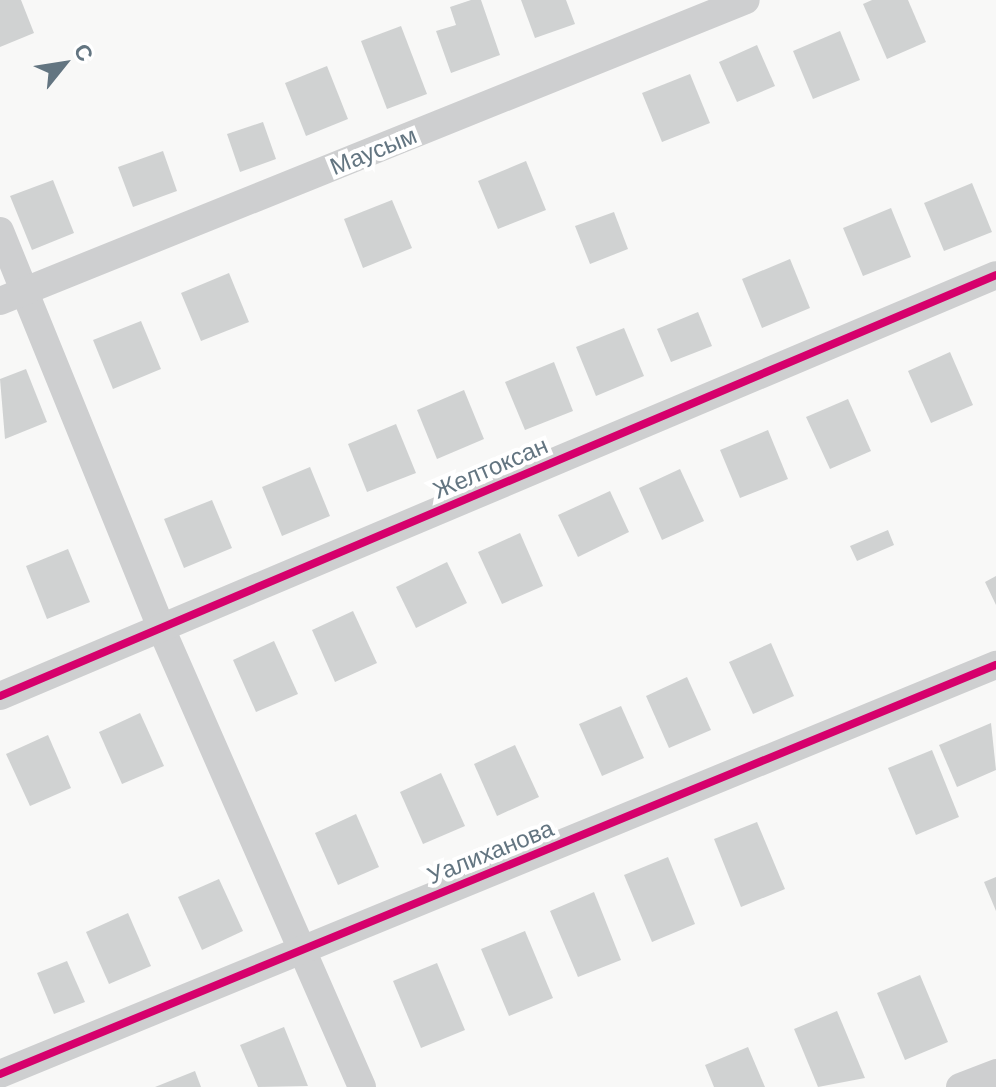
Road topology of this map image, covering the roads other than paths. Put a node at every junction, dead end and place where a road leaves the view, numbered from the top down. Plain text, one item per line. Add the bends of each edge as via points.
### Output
1 (746, 0) edge
2 (0, 231) edge
3 (996, 275) edge
4 (12, 296) edge
5 (161, 628) junction
6 (996, 665) edge
7 (0, 696) edge
8 (303, 950) junction
9 (996, 1073) edge
10 (0, 1074) edge
11 (362, 1087) edge
12 (960, 1087) edge

1 - 4 street, Маусым
2 - 4 street
3 - 5 street, Желтоксан
4 - 5 street
5 - 7 street, Желтоксан
5 - 8 street
6 - 8 street, Уалиханова
8 - 10 street, Уалиханова
8 - 11 street
9 - 12 street

